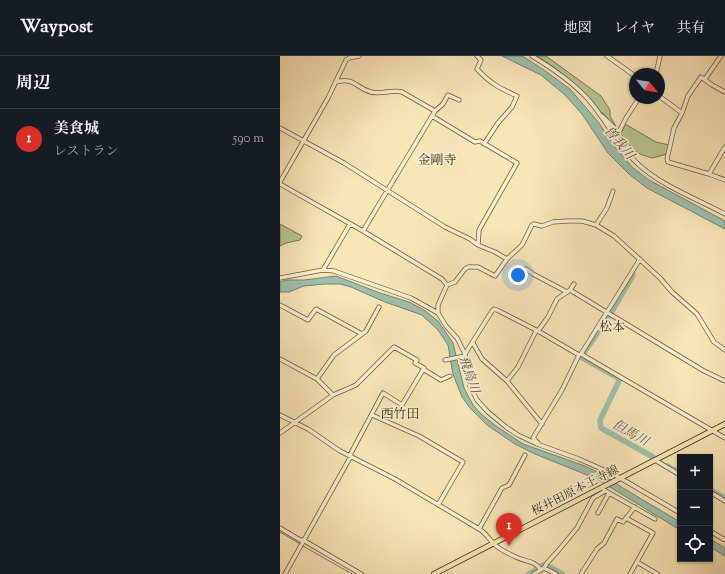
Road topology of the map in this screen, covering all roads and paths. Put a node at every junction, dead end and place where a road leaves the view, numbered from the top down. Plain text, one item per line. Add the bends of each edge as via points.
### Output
1 (359, 56) edge
2 (477, 56) edge
3 (532, 56) edge
4 (607, 56) edge
5 (660, 56) edge
6 (721, 56) edge
7 (657, 68) edge
8 (629, 72) edge
9 (705, 79) junction
10 (336, 82) junction
11 (725, 92) edge
12 (460, 100) dead end
13 (665, 100) edge
14 (635, 104) edge
15 (435, 111) junction
16 (682, 113) junction
17 (432, 116) junction
18 (601, 116) junction
19 (280, 128) edge
20 (303, 141) junction
21 (484, 144) junction
22 (725, 148) edge
23 (708, 174) junction
24 (725, 180) edge
25 (280, 183) edge
26 (388, 190) junction
27 (613, 191) dead end
28 (725, 214) edge
29 (350, 224) junction
30 (596, 224) junction
31 (363, 231) junction
32 (478, 245) junction
33 (507, 259) junction
34 (640, 259) junction
35 (526, 269) dead end
36 (323, 270) junction
37 (280, 278) edge
38 (574, 284) dead end
39 (447, 286) junction
40 (569, 291) junction
41 (280, 305) edge
42 (379, 307) dead end
43 (606, 311) junction
44 (438, 312) junction
45 (537, 331) junction
46 (362, 334) junction
47 (473, 343) junction
48 (725, 350) edge
49 (465, 355) junction
50 (580, 355) junction
51 (280, 359) edge
52 (446, 359) dead end
53 (423, 369) junction
54 (450, 376) dead end
55 (317, 379) junction
56 (507, 381) junction
57 (725, 381) edge
58 (333, 395) junction
59 (280, 415) edge
60 (372, 415) junction
61 (295, 422) junction
62 (542, 424) junction
63 (725, 424) edge
64 (714, 431) junction
65 (280, 433) edge
66 (725, 438) edge
67 (538, 444) junction
68 (525, 455) dead end
69 (350, 456) junction
70 (655, 460) junction
71 (677, 473) edge
72 (621, 478) junction
73 (603, 489) junction
74 (609, 493) junction
75 (713, 494) edge
76 (725, 500) edge
77 (438, 505) junction
78 (635, 507) junction
79 (677, 511) edge
80 (598, 513) dead end
81 (626, 518) junction
82 (655, 519) dead end
83 (280, 528) edge
84 (479, 529) junction
85 (713, 533) edge
86 (725, 540) edge
87 (302, 543) junction
88 (493, 543) junction
89 (637, 562) junction
90 (543, 569) junction
91 (285, 574) edge
92 (361, 574) edge
93 (434, 574) edge
94 (534, 574) edge
95 (556, 574) edge
96 (580, 574) edge
97 (630, 574) edge
98 (657, 574) edge

1 - 10 street via 347,58
2 - 21 street via 481,60 477,69 487,80 517,96 512,107
3 - 18 street via 563,75 588,99
4 - 8 street
5 - 7 street
6 - 9 street
9 - 11 street
9 - 16 street via 701,77 688,96
10 - 15 street via 346,79 373,93 402,92
10 - 20 street
12 - 15 street via 448,95
13 - 16 street
14 - 18 street via 619,132
15 - 17 street
16 - 23 street via 674,128 668,162
17 - 21 street via 475,142 480,141
17 - 26 street
18 - 28 street via 625,150 646,171 658,180
19 - 20 street
20 - 25 street
20 - 26 street
21 - 32 street via 517,163 479,230
22 - 23 street
23 - 24 street
25 - 29 street
26 - 31 street
26 - 32 street
27 - 30 street via 607,208
29 - 31 street
29 - 36 street
30 - 33 street via 575,220 542,226 534,224 522,244
30 - 34 street
31 - 39 street via 442,279
32 - 33 street
33 - 39 street via 496,276 478,267 468,267 455,282
34 - 43 street
34 - 48 street via 697,314 714,342
35 - 40 street
36 - 37 street
36 - 44 street via 347,275 411,298
38 - 40 street
39 - 44 street via 438,305
40 - 43 street
40 - 45 street via 556,299 548,317
41 - 46 street via 308,320 316,309
42 - 46 street
43 - 50 street
43 - 57 street via 704,371
44 - 49 street via 457,338
45 - 47 street via 494,309
45 - 50 street
45 - 56 street
46 - 55 street via 334,355
47 - 49 street
47 - 56 street via 482,359
49 - 52 street
49 - 67 street via 470,386 482,406 506,427
50 - 62 street
50 - 64 street
51 - 55 street
53 - 54 street via 440,380
53 - 58 street via 415,363 417,360 394,347 356,385
53 - 60 street via 402,405 383,394
55 - 58 street
56 - 62 street
58 - 61 street
59 - 61 street
60 - 69 street
60 - 77 street via 419,436 462,462
61 - 65 street
61 - 69 street
62 - 67 street via 534,438
63 - 64 main road, 桜井田原本王寺線
64 - 66 street
64 - 70 main road, 桜井田原本王寺線
67 - 72 street via 580,459
68 - 84 street via 509,485 502,488
69 - 77 street
69 - 87 street
70 - 71 street
70 - 72 main road, 桜井田原本王寺線
72 - 73 main road, 桜井田原本王寺線
72 - 79 street
73 - 74 street
73 - 88 main road, 桜井田原本王寺線
73 - 90 street via 593,498 578,528
74 - 78 street
74 - 80 street
75 - 76 street
77 - 84 street
78 - 81 street
78 - 82 street
81 - 89 street via 653,533
81 - 96 street via 623,522 617,519 604,543
83 - 87 street
84 - 88 street via 486,533
85 - 86 street
87 - 91 street
87 - 92 street
88 - 90 street
88 - 93 main road, 桜井田原本王寺線
89 - 97 street
89 - 98 street
90 - 94 street
90 - 95 street

